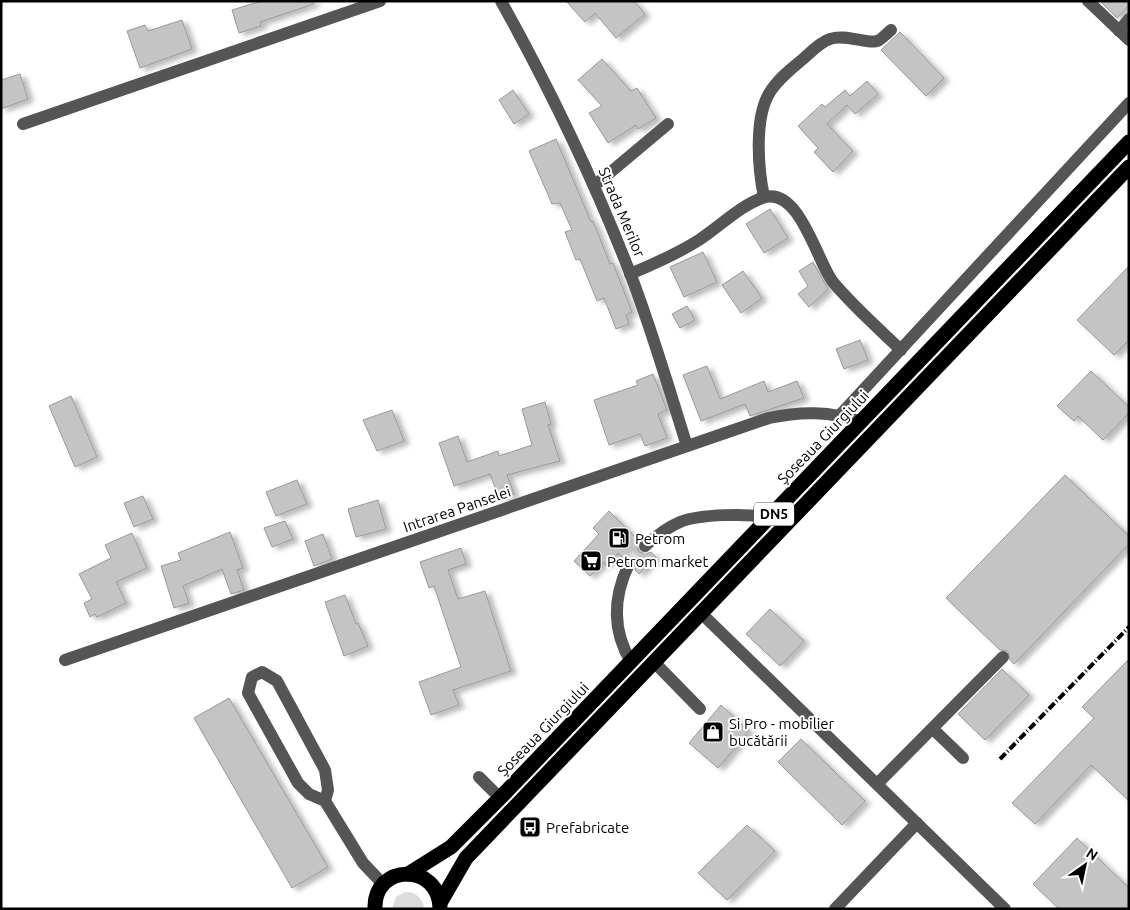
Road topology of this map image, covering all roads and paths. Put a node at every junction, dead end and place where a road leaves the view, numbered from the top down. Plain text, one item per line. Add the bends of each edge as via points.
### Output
1 (380, 1) edge
2 (502, 1) edge
3 (1088, 1) edge
4 (1129, 19) edge
5 (891, 30) dead end
6 (1119, 30) junction
7 (1129, 40) edge
8 (1129, 103) edge
9 (23, 124) dead end
10 (668, 124) dead end
11 (1129, 142) edge
12 (1129, 167) edge
13 (594, 186) junction
14 (764, 197) junction
15 (630, 274) junction
16 (901, 350) junction
17 (840, 414) junction
18 (862, 422) junction
19 (687, 446) junction
20 (770, 518) junction
21 (645, 546) tunnel mouth
22 (629, 564) tunnel mouth
23 (701, 613) junction
24 (1003, 658) dead end
25 (64, 660) dead end
26 (632, 662) junction
27 (654, 662) junction
28 (700, 709) dead end
29 (933, 729) junction
30 (963, 758) dead end
31 (479, 777) dead end
32 (877, 784) junction
33 (500, 798) junction
34 (325, 801) junction
35 (917, 823) junction
36 (408, 874) junction
37 (383, 884) junction
38 (440, 906) edge
39 (375, 909) edge
40 (834, 909) edge
41 (1005, 909) edge

1 - 9 street
2 - 13 street, Strada Merilor
3 - 6 street
4 - 6 street
5 - 14 street via 879,41 830,39 783,75 770,92 763,106 760,139 760,176
6 - 7 street
8 - 16 street
10 - 13 street
11 - 18 highway, Șoseaua Giurgiului / DN5
12 - 23 highway, DN5
13 - 15 street, Strada Merilor
14 - 15 street via 697,242
14 - 16 street via 776,197 786,202 799,216 831,280
15 - 19 street, Strada Merilor
16 - 17 street
17 - 18 street, Intrarea Panselei
17 - 19 street, Intrarea Panselei via 792,413 768,418
18 - 20 highway, Șoseaua Giurgiului / DN5
19 - 25 street, Intrarea Panselei
20 - 21 street via 743,514 682,521 663,530
20 - 26 highway, Șoseaua Giurgiului / DN5
22 - 26 street via 618,592 617,608 618,632
23 - 27 highway, DN5
23 - 32 street
24 - 29 street
26 - 33 highway, Șoseaua Giurgiului / DN5
27 - 28 street
27 - 38 highway, DN5 via 466,858
29 - 30 street
29 - 32 street
31 - 33 street
32 - 35 street
33 - 36 highway, Șoseaua Giurgiului / DN5 via 451,848
34 - 34 street via 328,790 325,770 277,681 262,672 252,676 248,693 298,784
34 - 37 street via 363,863
35 - 40 street
35 - 41 street
36 - 37 highway, Șoseaua Giurgiului / DN5 via 396,876
36 - 38 highway, DN5 via 426,879 438,894
37 - 39 highway

